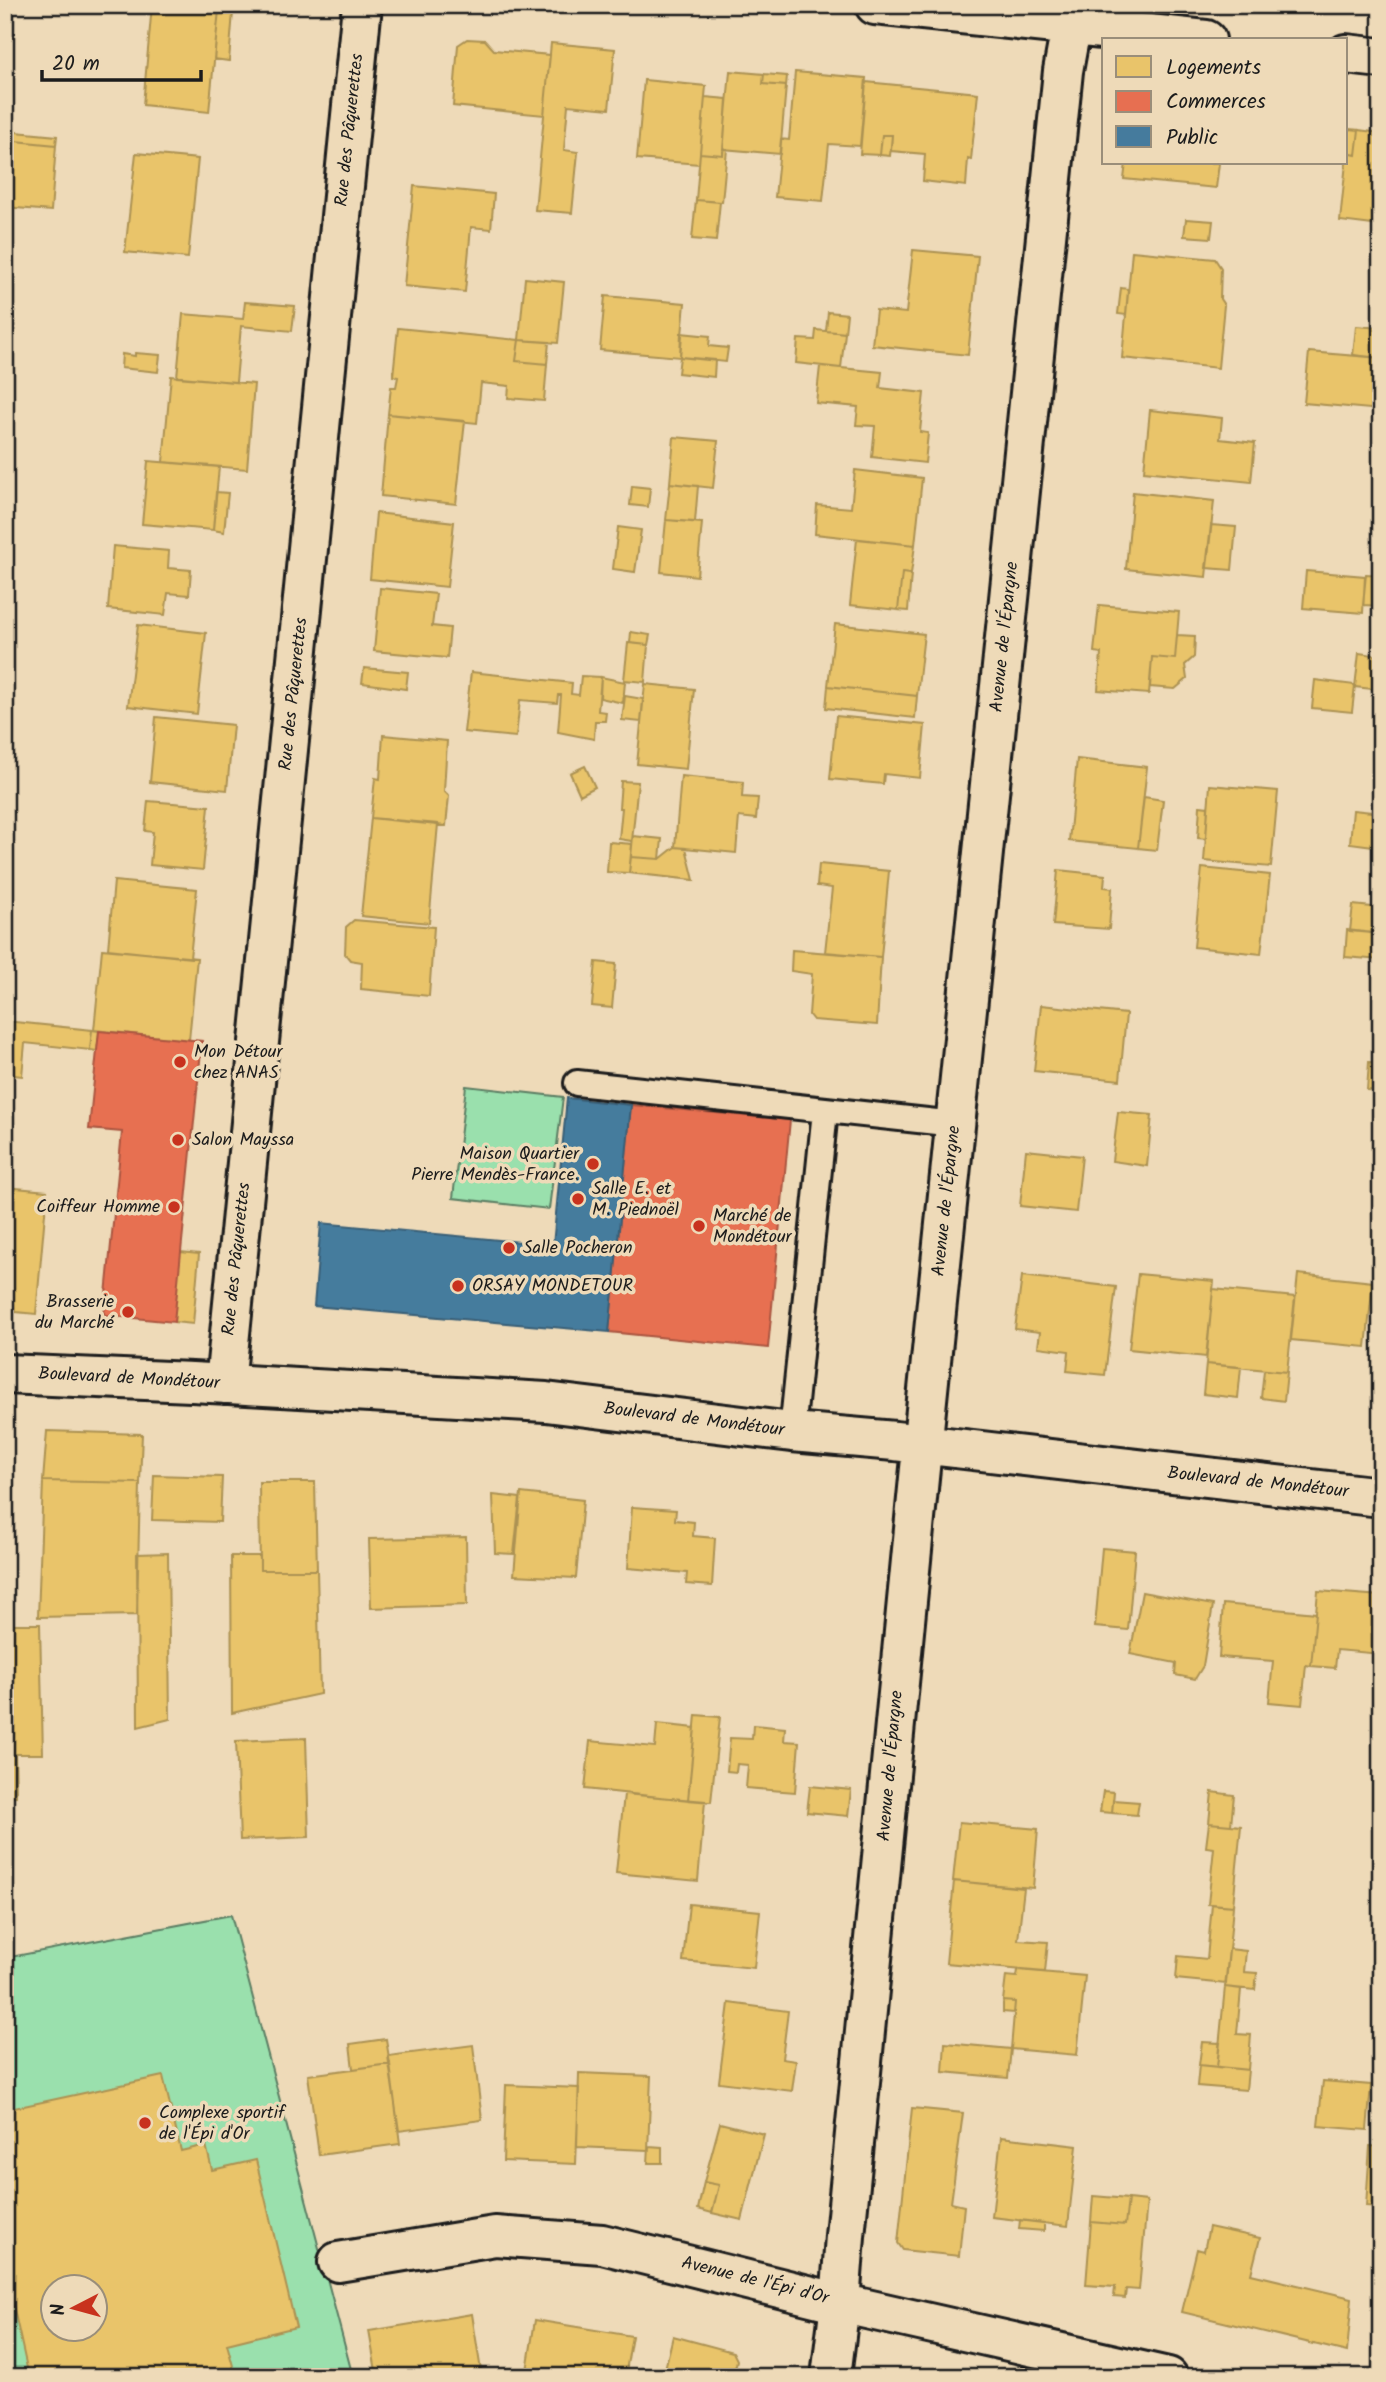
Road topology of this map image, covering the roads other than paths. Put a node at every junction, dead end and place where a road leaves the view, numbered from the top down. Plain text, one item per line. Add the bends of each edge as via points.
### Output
1 (362, 5) edge
2 (875, 5) edge
3 (924, 7) edge
4 (1071, 16) edge
5 (1195, 38) edge
6 (1348, 54) edge
7 (1381, 58) edge
8 (577, 1083) dead end
9 (825, 1111) junction
10 (955, 1124) junction
11 (5, 1374) edge
12 (225, 1384) junction
13 (792, 1432) junction
14 (922, 1445) junction
15 (1381, 1497) edge
16 (338, 2262) dead end
17 (840, 2303) junction
18 (831, 2377) edge
19 (1168, 2377) edge

1 - 12 street, Rue des Pâquerettes
2 - 3 street
3 - 4 street
4 - 5 street
4 - 10 street, Avenue de l'Épargne
6 - 7 street
8 - 9 lane
9 - 10 lane
9 - 13 lane
10 - 14 street, Avenue de l'Épargne
11 - 12 street, Boulevard de Mondétour
12 - 13 street, Boulevard de Mondétour via 546,1402
13 - 14 street, Boulevard de Mondétour
14 - 15 street, Boulevard de Mondétour
14 - 17 street, Avenue de l'Épargne
16 - 17 street, Avenue de l'Épi d'Or via 495,2236 551,2238 602,2244
17 - 18 street, Avenue de l'Épargne
17 - 19 street, Avenue de l'Épi d'Or

